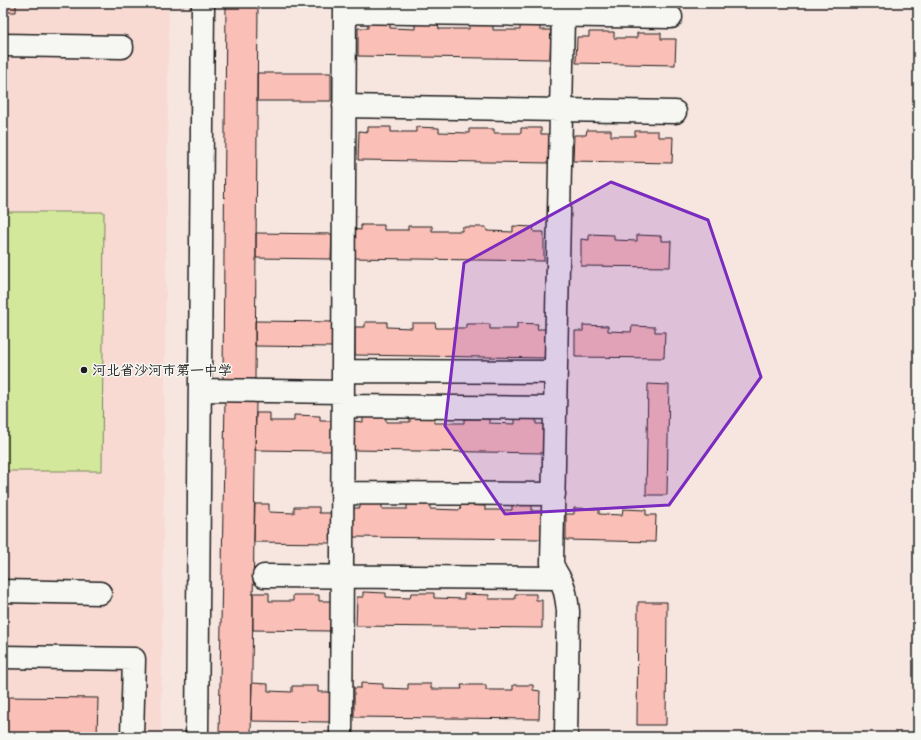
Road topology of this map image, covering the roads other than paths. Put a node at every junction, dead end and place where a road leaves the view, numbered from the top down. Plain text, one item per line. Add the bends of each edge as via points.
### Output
1 (204, 3) edge
2 (345, 7) edge
3 (563, 15) junction
4 (670, 17) dead end
5 (3, 45) edge
6 (122, 47) dead end
7 (344, 106) junction
8 (561, 110) junction
9 (675, 112) dead end
10 (343, 371) junction
11 (556, 372) junction
12 (200, 390) junction
13 (343, 399) junction
14 (555, 408) junction
15 (342, 493) junction
16 (554, 494) junction
17 (264, 576) dead end
18 (342, 577) junction
19 (559, 578) junction
20 (3, 591) edge
21 (100, 593) dead end
22 (3, 657) edge
23 (132, 737) edge
24 (197, 737) edge
25 (341, 737) edge
26 (566, 737) edge

1 - 12 street
2 - 3 street
2 - 7 street
3 - 4 street
3 - 8 street
5 - 6 street
7 - 8 street
7 - 10 street
8 - 9 street
8 - 11 street
10 - 11 street
10 - 13 street
11 - 14 street
12 - 13 street
12 - 24 street
13 - 14 street
13 - 15 street
14 - 16 street
15 - 16 street
15 - 18 street
16 - 19 street via 552,563
17 - 18 street
18 - 19 street
18 - 25 street
19 - 26 street via 566,594 568,611
20 - 21 street
22 - 23 street via 134,659

